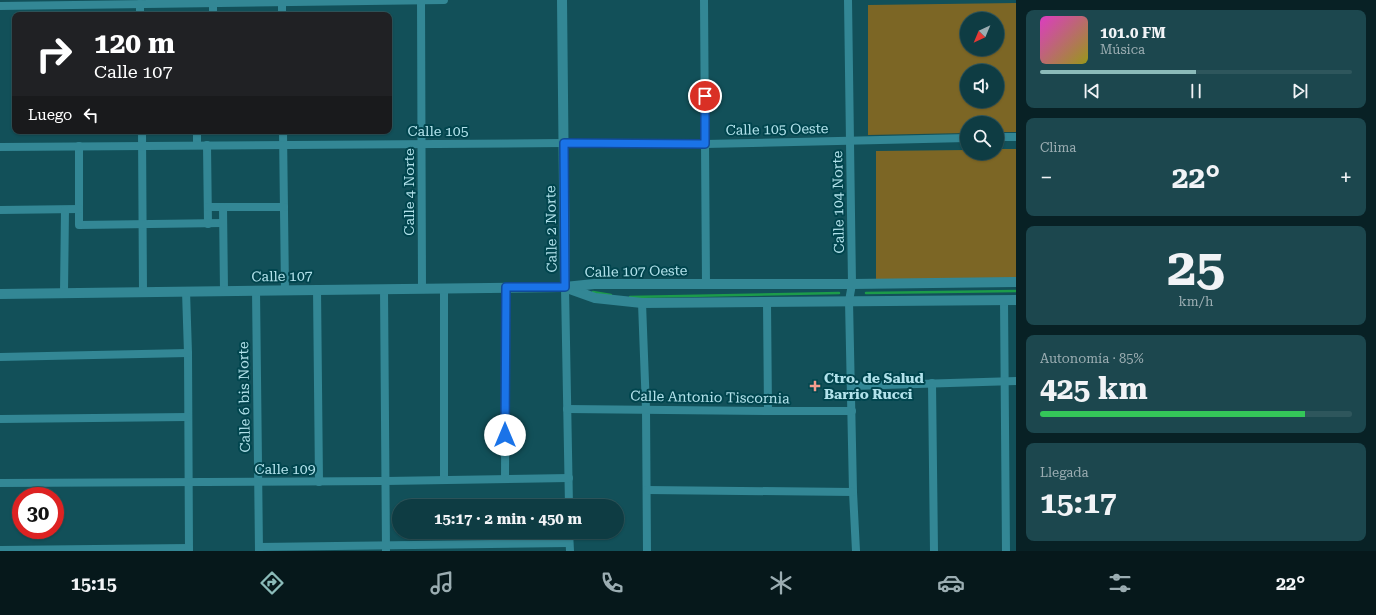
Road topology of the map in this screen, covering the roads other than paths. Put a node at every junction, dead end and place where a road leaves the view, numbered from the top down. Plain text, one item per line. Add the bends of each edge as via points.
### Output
1 (421, 0) edge
2 (444, 0) edge
3 (562, 0) edge
4 (704, 0) edge
5 (848, 0) edge
6 (282, 1) edge
7 (213, 3) junction
8 (140, 4) junction
9 (0, 6) edge
10 (140, 12) edge
11 (213, 12) edge
12 (282, 12) edge
13 (142, 134) edge
14 (197, 134) edge
15 (283, 134) edge
16 (1004, 137) edge
17 (1016, 137) edge
18 (960, 138) edge
19 (850, 140) junction
20 (564, 143) junction
21 (421, 144) junction
22 (705, 144) junction
23 (197, 145) junction
24 (207, 145) junction
25 (283, 145) junction
26 (78, 146) junction
27 (142, 146) junction
28 (0, 147) edge
29 (208, 207) junction
30 (223, 207) junction
31 (284, 208) junction
32 (79, 209) junction
33 (0, 210) edge
34 (65, 210) junction
35 (143, 224) junction
36 (208, 224) junction
37 (223, 224) junction
38 (1016, 282) edge
39 (706, 284) junction
40 (852, 284) junction
41 (506, 287) junction
42 (565, 287) junction
43 (422, 288) junction
44 (444, 288) junction
45 (317, 289) junction
46 (384, 289) junction
47 (256, 290) junction
48 (285, 290) junction
49 (186, 291) junction
50 (224, 291) junction
51 (64, 292) junction
52 (144, 292) junction
53 (0, 294) edge
54 (1004, 300) junction
55 (1016, 300) edge
56 (849, 301) junction
57 (767, 302) junction
58 (642, 303) junction
59 (188, 354) junction
60 (0, 357) edge
61 (1005, 381) junction
62 (1016, 381) edge
63 (932, 383) junction
64 (851, 386) junction
65 (567, 409) junction
66 (646, 410) junction
67 (852, 410) junction
68 (768, 411) junction
69 (188, 417) junction
70 (0, 419) edge
71 (569, 478) junction
72 (505, 479) junction
73 (444, 480) junction
74 (258, 482) junction
75 (319, 482) junction
76 (386, 482) junction
77 (0, 483) edge
78 (188, 483) junction
79 (647, 490) junction
80 (853, 492) junction
81 (569, 499) edge
82 (570, 547) edge
83 (386, 548) edge
84 (259, 549) edge
85 (0, 550) edge
86 (189, 550) edge
87 (647, 551) edge
88 (856, 551) edge
89 (934, 551) edge
90 (1006, 551) edge

1 - 2 street
1 - 6 street
1 - 21 street, Calle 4 Norte
3 - 20 street, Calle 2 Norte
4 - 22 street
5 - 19 street, Calle 104 Norte
6 - 7 street
6 - 12 street
7 - 8 street
7 - 11 street
8 - 9 street
8 - 10 street
13 - 27 street
14 - 23 street
15 - 25 street
16 - 17 street
18 - 19 street, Calle 105 Oeste
19 - 22 street, Calle 105 Oeste
19 - 40 street, Calle 104 Norte
20 - 21 street, Calle 105
20 - 22 street, Calle 105 Oeste
20 - 42 street, Calle 2 Norte
21 - 25 street, Calle 105
21 - 43 street, Calle 4 Norte
22 - 39 street
23 - 24 street, Calle 105
23 - 27 street, Calle 105
24 - 25 street, Calle 105
24 - 29 street
25 - 31 street
26 - 27 street, Calle 105
26 - 28 street, Calle 105
26 - 32 street
27 - 35 street
29 - 30 street
29 - 36 street
30 - 31 street
30 - 37 street
31 - 48 street
32 - 34 street
32 - 35 street via 79,225
33 - 34 street
34 - 51 street
35 - 36 street
35 - 52 street
36 - 37 street
37 - 50 street
38 - 40 street, Calle 107 Oeste
39 - 40 street, Calle 107 Oeste
39 - 42 street, Calle 107 Oeste via 594,284
40 - 56 street, Calle 104 Norte
41 - 42 street, Calle 107
41 - 44 street, Calle 107
41 - 72 street
42 - 58 street, Calle 107 Oeste via 595,298
42 - 65 street, Calle 2 Norte
43 - 44 street, Calle 107
43 - 46 street, Calle 107
44 - 73 street
45 - 46 street, Calle 107
45 - 48 street, Calle 107
45 - 75 street
46 - 76 street
47 - 48 street, Calle 107
47 - 50 street, Calle 107
47 - 74 street, Calle 6 bis Norte
49 - 50 street, Calle 107
49 - 52 street, Calle 107
49 - 59 street
51 - 52 street, Calle 107
51 - 53 street, Calle 107
54 - 55 street, Calle 107 Oeste
54 - 56 street, Calle 107 Oeste
54 - 61 street
56 - 57 street, Calle 107 Oeste
56 - 64 street
57 - 58 street, Calle 107 Oeste
57 - 68 street
58 - 66 street
59 - 60 street
59 - 69 street
61 - 62 street
61 - 63 street
61 - 90 street
63 - 64 street
63 - 89 street
64 - 67 street
65 - 66 street, Calle Antonio Tiscornia
65 - 71 street, Calle 2 Norte
66 - 68 street, Calle Antonio Tiscornia
66 - 79 street
67 - 68 street, Calle Antonio Tiscornia
67 - 80 street
69 - 70 street
69 - 78 street
71 - 72 street, Calle 109
71 - 81 street, Calle 2 Norte
72 - 73 street, Calle 109
73 - 76 street, Calle 109
74 - 75 street, Calle 109
74 - 78 street, Calle 109
74 - 84 street, Calle 6 bis Norte
75 - 76 street, Calle 109
76 - 83 street
77 - 78 street, Calle 109
78 - 86 street
79 - 80 street
79 - 87 street
80 - 88 street
82 - 83 street
83 - 84 street
85 - 86 street

